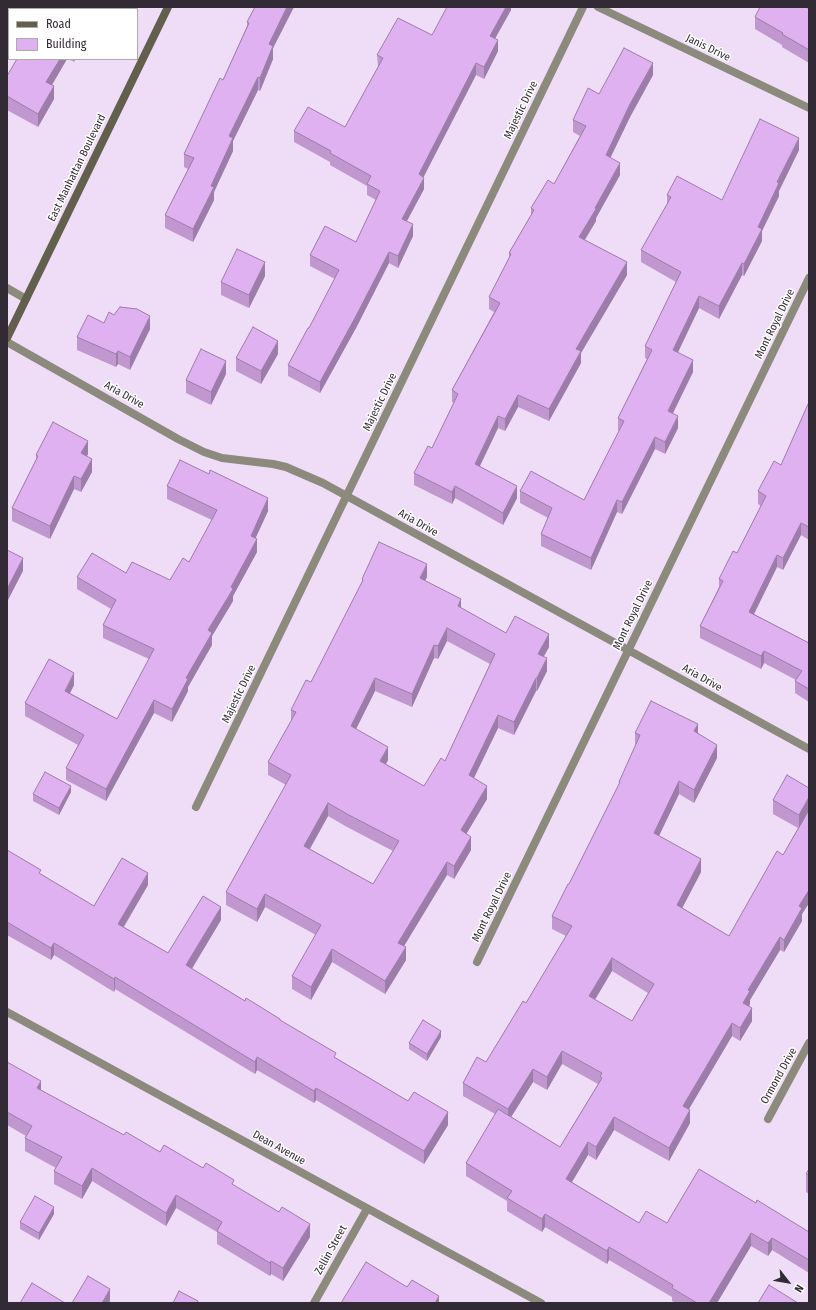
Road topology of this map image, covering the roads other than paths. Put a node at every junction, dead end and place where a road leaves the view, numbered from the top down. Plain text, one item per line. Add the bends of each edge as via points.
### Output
1 (168, 7) edge
2 (583, 7) edge
3 (598, 7) edge
4 (809, 108) edge
5 (809, 278) edge
6 (7, 288) edge
7 (26, 299) junction
8 (7, 338) edge
9 (7, 342) edge
10 (347, 496) junction
11 (628, 650) junction
12 (809, 748) edge
13 (196, 807) dead end
14 (477, 962) dead end
15 (7, 1012) edge
16 (809, 1043) edge
17 (768, 1119) dead end
18 (367, 1209) junction
19 (314, 1303) edge
20 (542, 1303) edge

1 - 7 main road, East Manhattan Boulevard
2 - 10 street, Majestic Drive
3 - 4 street, Janis Drive
5 - 11 street, Mont Royal Drive
6 - 7 street
7 - 8 main road, East Manhattan Boulevard
9 - 10 street, Aria Drive via 204,452 222,458 286,467
10 - 11 street, Aria Drive
10 - 13 street, Majestic Drive
11 - 12 street, Aria Drive
11 - 14 street, Mont Royal Drive
15 - 18 street, Dean Avenue
16 - 17 street, Ormond Drive
18 - 19 street, Zellin Street
18 - 20 street, Dean Avenue

